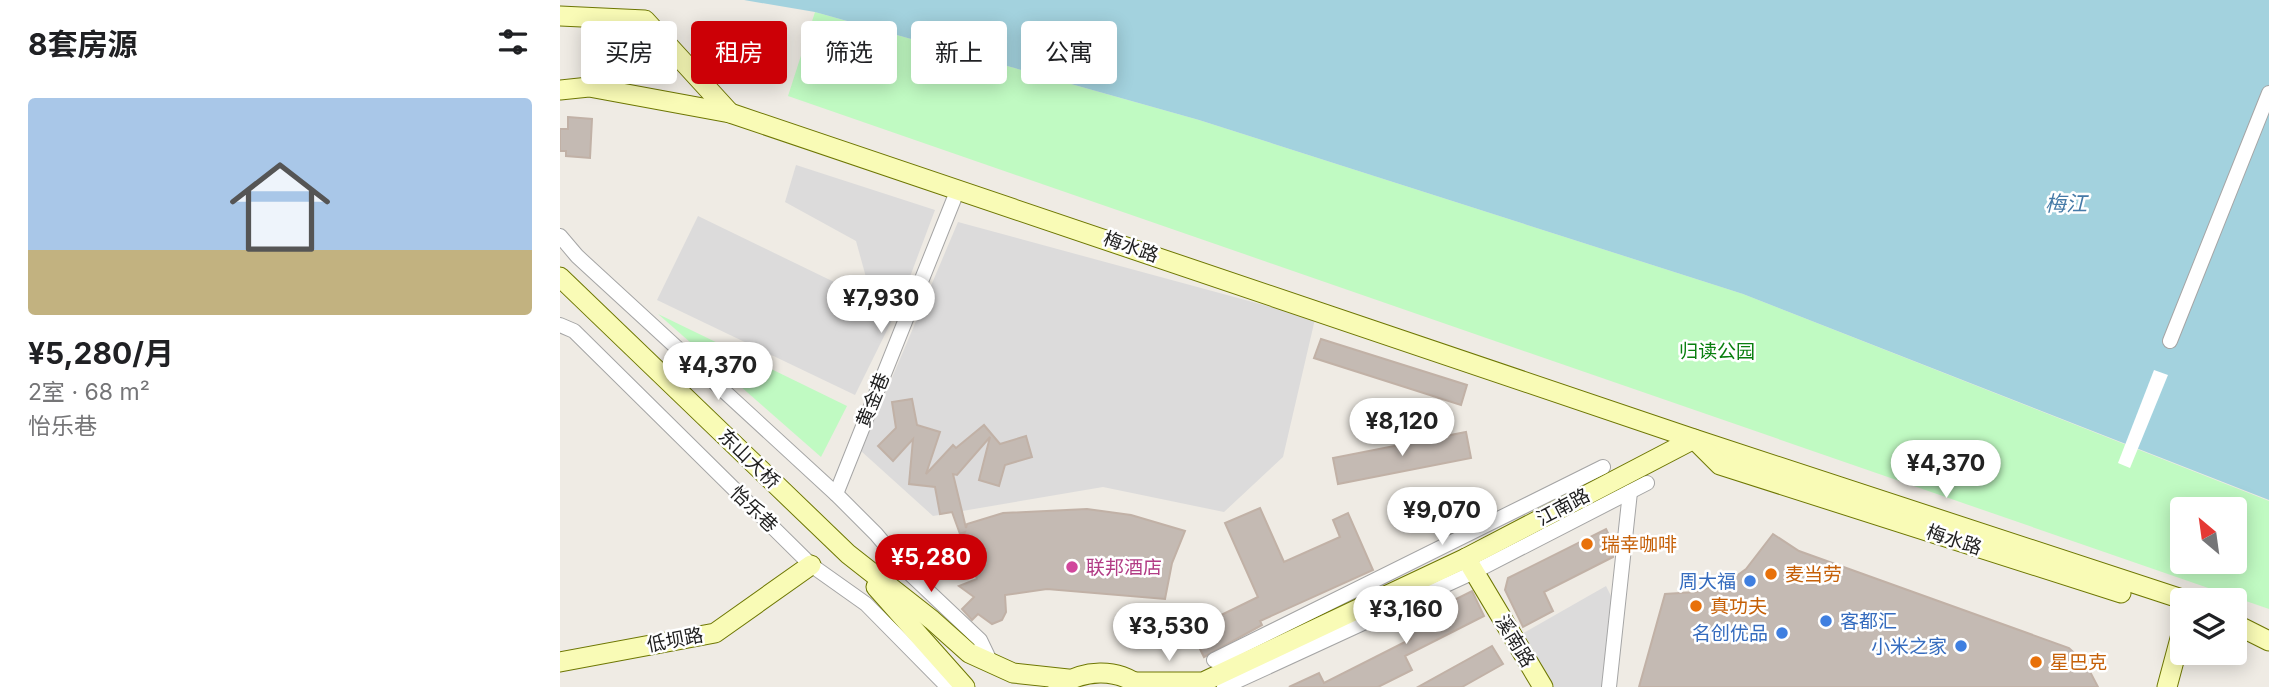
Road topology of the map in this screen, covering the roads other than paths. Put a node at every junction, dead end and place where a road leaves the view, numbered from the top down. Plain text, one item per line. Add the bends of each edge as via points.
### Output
1 (560, 16) edge
2 (560, 90) edge
3 (2269, 93) edge
4 (730, 113) junction
5 (958, 189) junction
6 (560, 236) edge
7 (560, 277) edge
8 (560, 325) edge
9 (2170, 341) dead end
10 (1694, 439) junction
11 (1603, 467) dead end
12 (1647, 483) dead end
13 (1630, 492) junction
14 (836, 494) junction
15 (848, 554) junction
16 (811, 565) junction
17 (1470, 565) junction
18 (2170, 595) edge
19 (2170, 609) edge
20 (2247, 630) edge
21 (2269, 640) edge
22 (2247, 641) edge
23 (2269, 651) edge
24 (1214, 660) dead end
25 (560, 662) edge
26 (2173, 665) edge
27 (993, 666) junction
28 (1062, 683) edge
29 (1138, 685) edge
30 (1201, 685) edge
31 (954, 687) edge
32 (965, 687) edge
33 (1224, 687) edge
34 (1544, 687) edge
35 (1609, 687) edge
36 (2167, 687) edge

1 - 4 main road via 645,20
2 - 4 main road, 梅水路 via 589,87
3 - 9 street
4 - 5 main road, 梅水路
5 - 10 main road, 梅水路
5 - 14 street, 黄金巷
6 - 14 street
7 - 15 main road, 东山大桥
8 - 16 street, 怡乐巷 via 574,331
10 - 17 main road, 江南路
10 - 18 main road, 梅水路
10 - 19 main road, 梅水路 via 1720,465
11 - 24 street
12 - 13 street
13 - 17 street
13 - 35 street
14 - 27 street via 908,572 980,640
15 - 27 main road, 江南路 via 968,653
15 - 32 main road
16 - 25 main road, 低坝路 via 715,633
16 - 31 street, 怡乐巷 via 866,604 943,682
17 - 30 main road, 江南路
17 - 33 street
17 - 34 main road, 溪南路
20 - 21 main road
22 - 23 main road
26 - 36 main road
27 - 28 main road, 江南路
28 - 29 main road, 江南路 via 1081,674 1109,673
29 - 30 main road, 江南路

